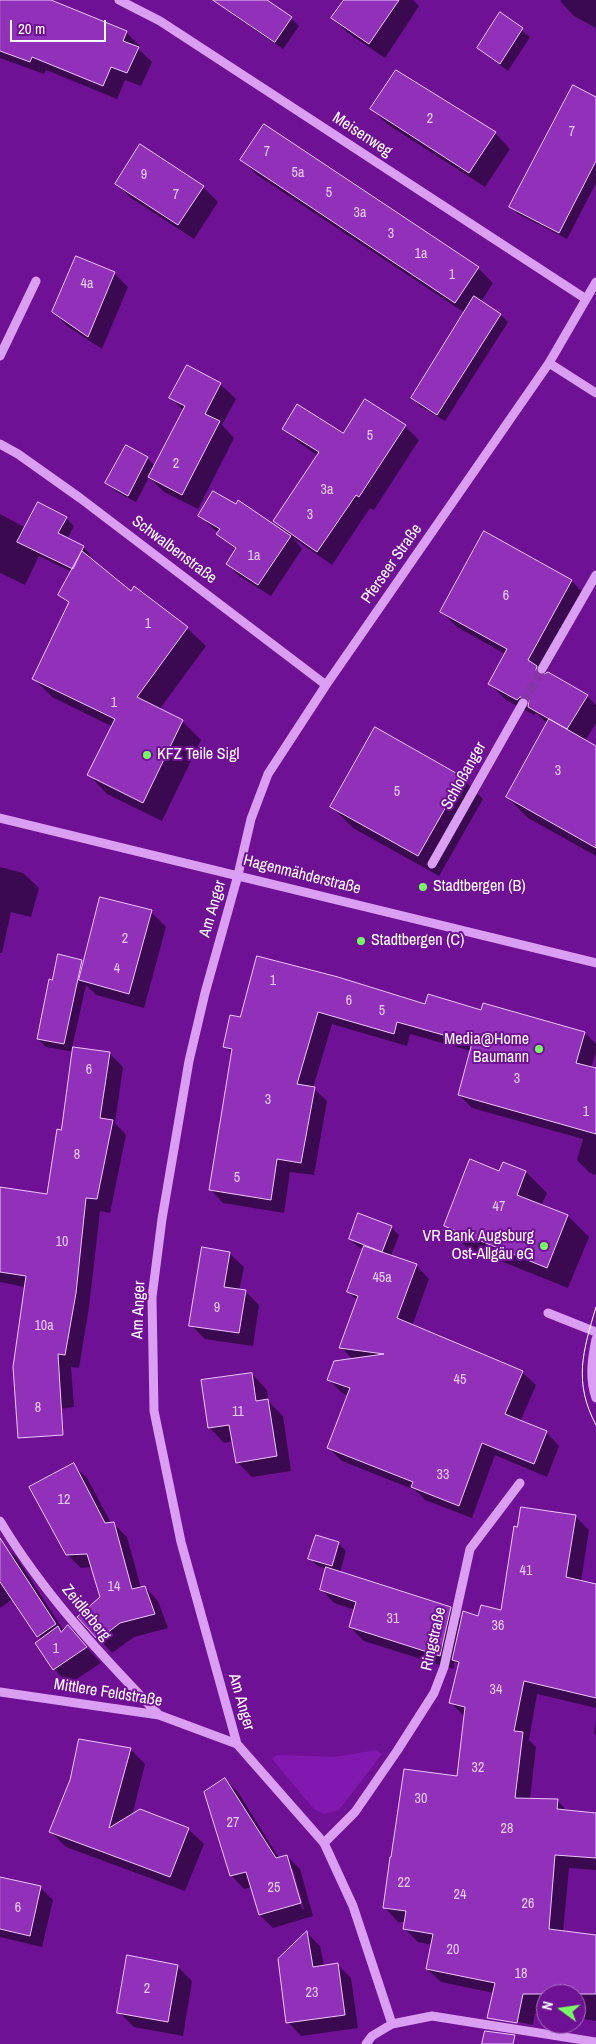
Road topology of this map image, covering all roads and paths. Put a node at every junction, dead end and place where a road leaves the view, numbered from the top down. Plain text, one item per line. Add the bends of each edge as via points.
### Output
1 (119, 0) edge
2 (36, 281) dead end
3 (596, 282) edge
4 (586, 299) junction
5 (0, 356) edge
6 (549, 363) junction
7 (596, 393) edge
8 (0, 444) edge
9 (596, 575) edge
10 (542, 669) tunnel mouth
11 (326, 685) junction
12 (522, 703) tunnel mouth
13 (0, 818) edge
14 (432, 864) dead end
15 (238, 875) junction
16 (596, 962) edge
17 (548, 1314) dead end
18 (596, 1332) edge
19 (596, 1339) edge
20 (596, 1398) edge
21 (520, 1483) dead end
22 (0, 1522) edge
23 (0, 1692) edge
24 (159, 1715) junction
25 (237, 1744) junction
26 (324, 1843) junction
27 (392, 2024) junction
28 (596, 2042) edge
29 (366, 2044) edge

1 - 4 street, Meisenweg via 160,21
2 - 5 street
3 - 4 street, Pferseer Straße
4 - 6 street, Pferseer Straße
6 - 7 street
6 - 11 street, Pferseer Straße
8 - 11 street, Schwalbenstraße via 80,498
9 - 10 street
11 - 15 street, Pferseer Straße via 268,774 251,819
12 - 14 street, Schloßanger
13 - 15 street, Hagenmähderstraße
15 - 16 street, Hagenmähderstraße
15 - 25 street, Am Anger via 189,1061 152,1297 154,1411 174,1512
17 - 18 street
19 - 20 street via 591,1375
21 - 26 street, Ringstraße via 470,1549 443,1674 434,1693 354,1812
22 - 24 street, Zeidlerberg via 48,1591 92,1645
23 - 24 street, Mittlere Feldstraße
24 - 25 street, Mittlere Feldstraße
25 - 26 street
26 - 27 street via 353,1906
27 - 28 street via 432,2016
27 - 29 street via 372,2036

